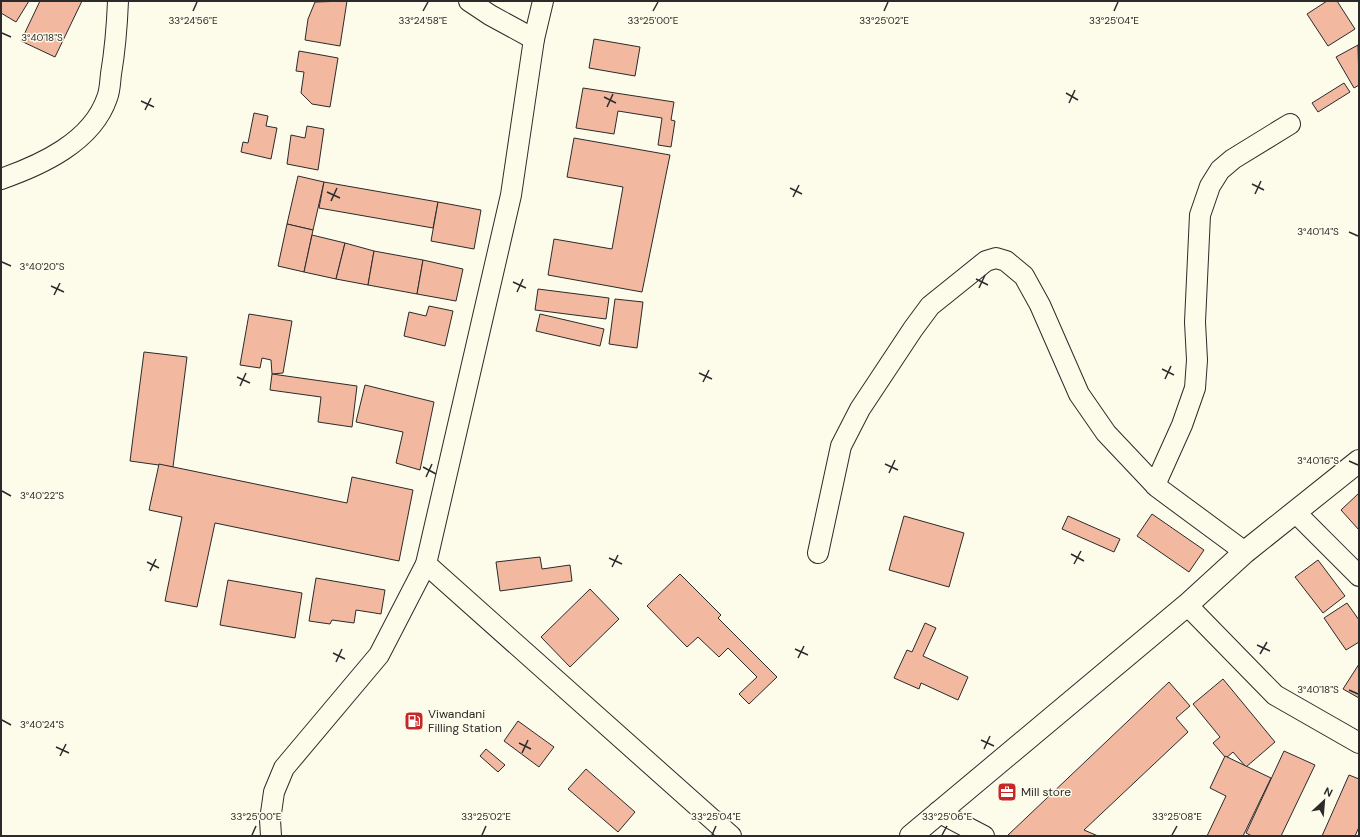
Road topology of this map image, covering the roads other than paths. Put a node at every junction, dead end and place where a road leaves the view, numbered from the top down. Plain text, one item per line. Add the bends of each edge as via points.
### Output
1 (118, 1) edge
2 (470, 1) edge
3 (543, 1) edge
4 (534, 39) junction
5 (1290, 124) dead end
6 (1, 179) edge
7 (1359, 462) edge
8 (1155, 485) junction
9 (1295, 512) junction
10 (1245, 552) junction
11 (818, 553) dead end
12 (426, 564) junction
13 (1359, 576) edge
14 (1187, 605) junction
15 (1359, 743) edge
16 (938, 812) junction
17 (271, 836) edge
18 (731, 836) edge
19 (911, 836) edge
20 (984, 836) edge

1 - 6 street via 116,49 108,98 101,114 70,146 32,169
2 - 4 street
3 - 4 street
4 - 12 street via 511,195
5 - 8 street via 1220,170 1210,186 1200,215 1195,388 1182,425
7 - 9 street
8 - 10 street
8 - 11 street via 1106,432 1079,394 1040,305 1024,276 1006,261 996,258 986,261 930,306 860,409 841,446
9 - 10 street
9 - 13 street
10 - 14 street
12 - 17 street via 379,655 284,768 274,792 270,820
12 - 18 street
14 - 15 street via 1275,695
14 - 16 street
16 - 19 street
16 - 20 street

